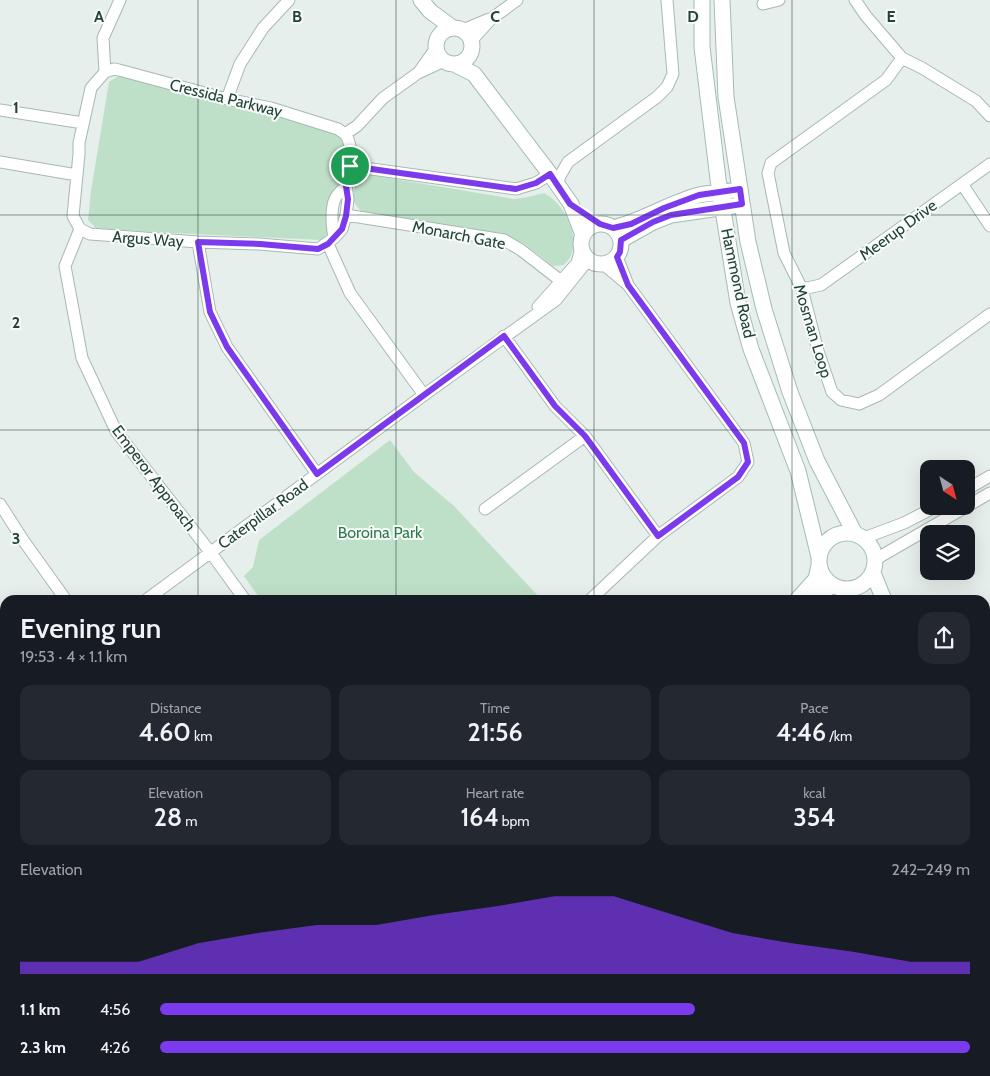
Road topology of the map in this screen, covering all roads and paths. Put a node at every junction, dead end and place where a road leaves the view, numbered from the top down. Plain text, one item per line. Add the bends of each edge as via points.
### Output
1 (120, 0) edge
2 (289, 0) edge
3 (517, 0) edge
4 (667, 0) edge
5 (702, 0) edge
6 (722, 0) edge
7 (779, 0) edge
8 (855, 0) edge
9 (763, 4) dead end
10 (426, 6) edge
11 (465, 37) junction
12 (436, 44) junction
13 (902, 58) junction
14 (450, 63) junction
15 (418, 73) junction
16 (474, 74) junction
17 (101, 76) junction
18 (227, 99) junction
19 (0, 110) edge
20 (990, 116) edge
21 (83, 123) junction
22 (344, 134) junction
23 (79, 154) junction
24 (0, 162) edge
25 (541, 162) junction
26 (568, 162) junction
27 (990, 164) edge
28 (350, 166) junction
29 (77, 175) junction
30 (554, 179) junction
31 (962, 184) junction
32 (346, 186) junction
33 (741, 197) junction
34 (722, 200) junction
35 (570, 204) junction
36 (346, 216) junction
37 (990, 226) edge
38 (80, 229) junction
39 (611, 231) junction
40 (331, 241) junction
41 (198, 242) junction
42 (584, 248) junction
43 (617, 257) junction
44 (603, 264) junction
45 (561, 281) junction
46 (628, 285) junction
47 (802, 289) junction
48 (990, 314) edge
49 (525, 321) junction
50 (504, 336) junction
51 (424, 395) junction
52 (585, 436) junction
53 (317, 474) junction
54 (990, 476) edge
55 (975, 485) edge
56 (990, 493) edge
57 (0, 504) edge
58 (485, 509) dead end
59 (920, 515) edge
60 (658, 536) junction
61 (859, 536) junction
62 (211, 553) junction
63 (819, 561) junction
64 (874, 566) junction
65 (842, 591) edge
66 (62, 595) edge
67 (153, 595) edge
68 (241, 595) edge
69 (595, 595) edge
70 (802, 595) edge
71 (816, 595) edge
72 (883, 595) edge

1 - 17 street via 103,38
2 - 18 street via 263,28 240,64
3 - 11 street
4 - 26 street via 673,74 667,87
5 - 34 main road, Hammond Road via 702,48
6 - 33 main road, Hammond Road via 726,97
7 - 9 street
8 - 13 street
10 - 11 main road
10 - 12 main road
11 - 12 main road via 443,31
11 - 14 main road via 466,60
11 - 16 main road
12 - 14 main road via 440,58
12 - 15 street
13 - 20 street via 976,101
13 - 47 street, Mosman Loop via 886,80 771,163 768,173 784,253
14 - 15 street
14 - 16 main road
15 - 22 street
16 - 25 main road
17 - 18 street, Cressida Parkway via 114,69
17 - 21 street via 91,88
17 - 23 street via 87,141
18 - 22 street, Cressida Parkway via 271,108 338,129
19 - 21 street
21 - 23 street
22 - 28 street via 352,153
23 - 29 street
24 - 29 street
25 - 26 street
25 - 30 main road
26 - 30 street via 560,176
27 - 31 street, Meerup Drive
28 - 30 street via 516,189
28 - 32 street
29 - 38 street via 72,216
30 - 35 main road
31 - 37 street
31 - 47 street, Meerup Drive via 822,285
32 - 36 street
32 - 40 street via 334,204
33 - 34 main road
33 - 61 main road, Hammond Road via 764,309 790,392 817,461
34 - 39 main road via 699,195
34 - 63 main road, Hammond Road via 738,304 751,349 798,471
35 - 39 main road
35 - 42 main road
36 - 40 street via 342,229
36 - 45 street, Monarch Gate via 504,240
38 - 41 street, Argus Way via 90,234
38 - 62 street, Emperor Approach via 65,266 82,358 116,431
39 - 42 main road via 590,227
39 - 43 main road via 620,252
40 - 41 street, Argus Way via 318,249
40 - 51 street via 350,294
41 - 53 street via 210,312 227,347
42 - 44 main road via 598,264
42 - 45 street, Caterpillar Road via 577,263
42 - 49 street, Caterpillar Road via 556,300
43 - 44 main road
43 - 46 street
44 - 46 street
45 - 49 street, Caterpillar Road
46 - 60 street via 744,443 748,462 738,477
47 - 48 street, Mosman Loop via 832,392 842,400 859,404 879,395
49 - 50 street, Caterpillar Road
50 - 51 street, Caterpillar Road
50 - 52 street via 555,406
51 - 53 street, Caterpillar Road
52 - 58 street
52 - 60 street
53 - 62 street, Caterpillar Road
54 - 55 street
56 - 64 street
57 - 66 street
59 - 61 street via 904,523
60 - 69 street
61 - 63 main road via 841,534 832,538 825,545
61 - 64 main road, Hammond Road via 871,545
62 - 67 street, Caterpillar Road
62 - 68 street, Emperor Approach
63 - 65 main road, Hammond Road via 825,578
63 - 70 main road via 816,579
64 - 65 main road via 864,584
64 - 72 main road, Hammond Road
65 - 71 main road

